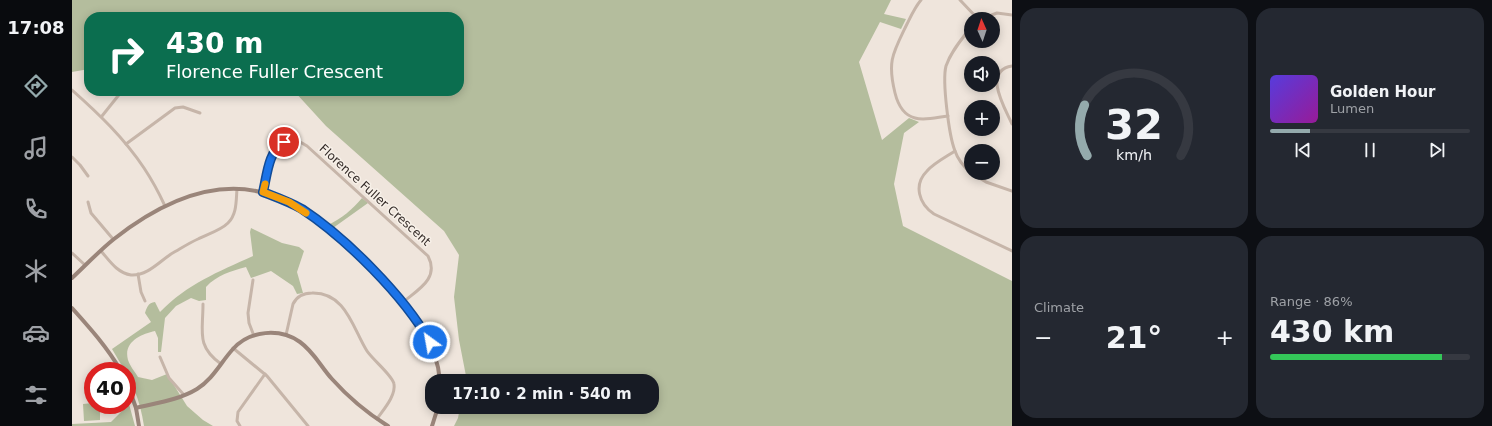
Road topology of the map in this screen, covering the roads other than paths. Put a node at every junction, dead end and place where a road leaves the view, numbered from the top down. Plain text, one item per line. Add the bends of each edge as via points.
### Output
1 (921, 0) edge
2 (960, 0) edge
3 (972, 12) edge
4 (1000, 13) edge
5 (1012, 15) edge
6 (964, 36) edge
7 (1012, 66) edge
8 (72, 90) edge
9 (118, 96) edge
10 (200, 113) dead end
11 (102, 116) junction
12 (948, 116) junction
13 (1012, 124) edge
14 (126, 144) junction
15 (955, 151) junction
16 (72, 157) edge
17 (964, 166) edge
18 (88, 176) dead end
19 (983, 180) edge
20 (236, 189) junction
21 (1012, 191) edge
22 (263, 192) junction
23 (88, 202) dead end
24 (166, 206) junction
25 (113, 239) junction
26 (101, 250) junction
27 (1012, 251) edge
28 (72, 253) edge
29 (85, 265) junction
30 (138, 274) junction
31 (72, 280) edge
32 (253, 280) dead end
33 (145, 301) dead end
34 (402, 303) junction
35 (203, 304) dead end
36 (72, 310) edge
37 (254, 336) junction
38 (286, 336) junction
39 (234, 348) junction
40 (160, 357) dead end
41 (115, 362) edge
42 (221, 364) junction
43 (265, 374) junction
44 (439, 374) edge
45 (184, 396) junction
46 (136, 408) joint
47 (436, 414) edge
48 (377, 419) junction
49 (139, 426) edge
50 (240, 426) edge
51 (308, 426) edge
52 (388, 426) edge
53 (432, 426) edge

1 - 12 street via 895,48 891,61 891,78 898,102 907,115 916,119
2 - 3 street
4 - 5 street
6 - 12 street via 946,66 944,84
7 - 13 street via 1002,70 996,80
8 - 11 street
9 - 11 street
10 - 14 street via 183,107 175,108
11 - 14 street
12 - 15 street
14 - 24 street
15 - 17 street
15 - 27 street via 928,170 922,178 919,190 922,203 934,214
16 - 18 street
19 - 21 street
20 - 22 street
20 - 24 street via 207,190 180,198
20 - 30 street via 234,212 228,223 176,251 150,270
22 - 34 street via 289,202 316,220 357,255
22 - 34 street, Florence Fuller Crescent via 272,156 279,145 289,140 299,141 307,146 428,256 432,268 429,279
23 - 25 street via 91,213
24 - 25 street
25 - 26 street
26 - 29 street
26 - 30 street via 121,271
28 - 29 street
29 - 31 street
30 - 33 street
32 - 37 street via 248,313
34 - 44 street via 430,342
35 - 42 street via 203,343 208,353
36 - 41 street via 97,336
37 - 38 street via 266,333
37 - 39 street
38 - 48 street via 306,346 344,392
38 - 48 street via 293,304 301,295 323,294 340,304 350,317 367,351 394,382 393,393
39 - 42 street
39 - 43 street
40 - 45 street via 169,378
42 - 45 street via 205,383
43 - 50 street via 238,412 237,421
43 - 51 street
45 - 46 street
46 - 49 street
47 - 53 street
48 - 52 street

